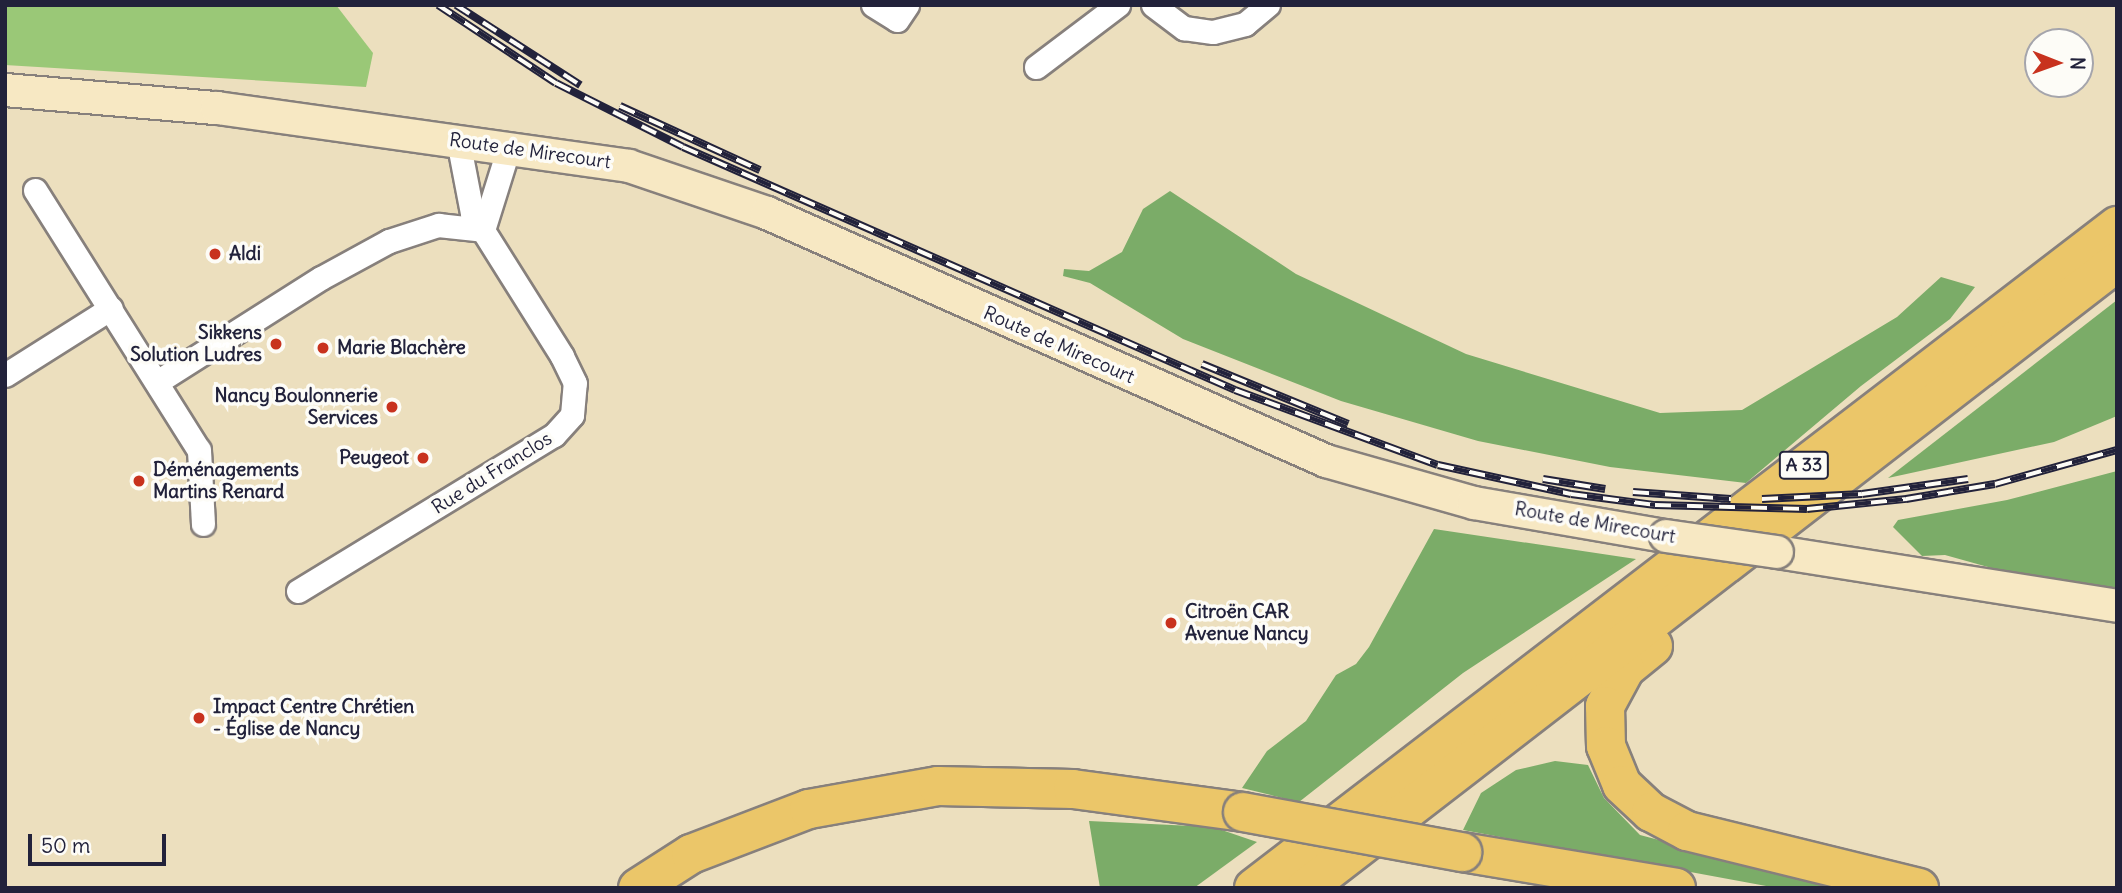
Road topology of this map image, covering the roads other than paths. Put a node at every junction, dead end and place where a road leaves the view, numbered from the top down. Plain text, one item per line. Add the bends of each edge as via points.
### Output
1 (873, 5) edge
2 (907, 5) edge
3 (1118, 5) edge
4 (1153, 5) edge
5 (1268, 5) edge
6 (1036, 67) dead end
7 (5, 90) edge
8 (458, 141) junction
9 (509, 147) junction
10 (36, 190) dead end
11 (2117, 226) edge
12 (483, 230) junction
13 (2117, 262) edge
14 (111, 308) junction
15 (5, 375) edge
16 (158, 382) junction
17 (203, 524) dead end
18 (1726, 564) junction
19 (298, 591) dead end
20 (2117, 606) edge
21 (1279, 882) edge
22 (638, 888) edge
23 (1244, 888) edge
24 (1676, 888) edge
25 (1919, 888) edge

1 - 2 street via 897,20
3 - 6 street
4 - 5 street via 1184,28 1213,32 1245,24
7 - 8 main road, Route de Mirecourt via 217,108
8 - 9 main road, Route de Mirecourt
8 - 12 street, Rue du Franclos via 466,197
9 - 12 street
9 - 20 main road, Route de Mirecourt, bridge via 629,166 767,213 1336,465 1474,503
10 - 14 street
11 - 21 highway, A 33
12 - 16 street via 458,225 417,231 321,278
12 - 19 street, Rue du Franclos via 575,383 572,415 554,435
13 - 18 highway, A 33
14 - 15 street
14 - 16 street
16 - 17 street via 199,450
18 - 21 highway, A 33
18 - 25 highway via 1700,605 1625,669 1605,706 1606,746 1622,785 1651,812 1687,831
21 - 23 highway
22 - 24 highway, bridge via 691,854 810,809 938,786 1073,789 1243,813

